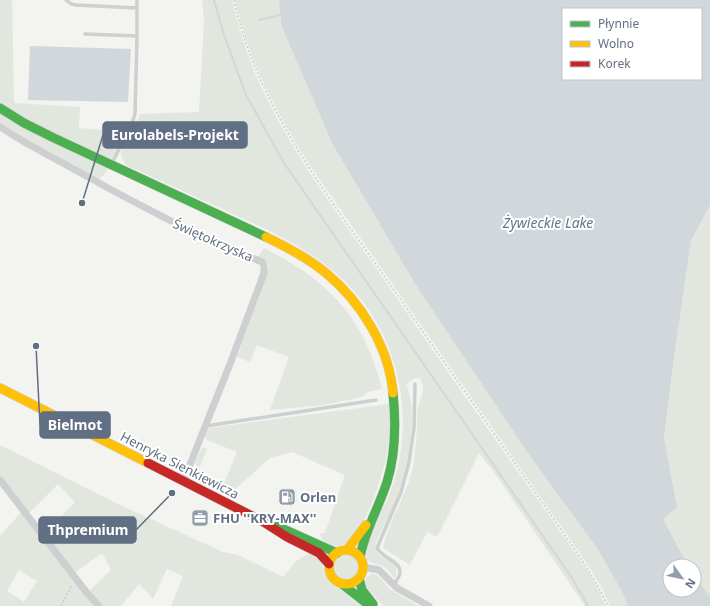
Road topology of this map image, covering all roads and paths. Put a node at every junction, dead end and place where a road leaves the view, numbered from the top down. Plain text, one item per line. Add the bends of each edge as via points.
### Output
1 (66, 0) edge
2 (137, 0) edge
3 (234, 0) edge
4 (137, 8) junction
5 (85, 34) dead end
6 (137, 36) junction
7 (0, 108) edge
8 (0, 127) edge
9 (112, 165) junction
10 (415, 384) dead end
11 (0, 388) edge
12 (376, 400) dead end
13 (206, 426) junction
14 (0, 480) edge
15 (184, 482) junction
16 (371, 519) junction
17 (262, 521) junction
18 (346, 550) junction
19 (337, 553) junction
20 (360, 557) junction
21 (329, 564) junction
22 (363, 567) junction
23 (359, 578) junction
24 (77, 580) junction
25 (342, 584) junction
26 (393, 585) junction
27 (61, 606) edge
28 (99, 606) edge
29 (370, 606) edge
30 (374, 606) edge
31 (429, 606) edge
32 (608, 606) edge

1 - 4 lane via 76,5
2 - 4 lane
3 - 32 path via 244,40 255,69 291,139 584,563
4 - 6 lane
5 - 6 lane
6 - 9 lane via 135,114
7 - 9 main road via 37,130
8 - 13 street, Świętokrzyska via 198,235 262,262 264,273 252,298
9 - 16 main road via 250,229 297,254 332,279 359,308 373,329 387,362 394,390 396,416 394,451 389,474
10 - 26 lane via 414,428 409,462 401,492 377,548 399,565 399,578
11 - 15 main road, Henryka Sienkiewicza
12 - 13 lane
13 - 15 street, Świętokrzyska
14 - 24 street
15 - 17 main road, Henryka Sienkiewicza
16 - 18 main road
16 - 20 main road
17 - 19 main road, Henryka Sienkiewicza via 291,530
17 - 21 main road, Henryka Sienkiewicza via 320,553
18 - 19 main road
18 - 20 main road
19 - 21 main road
20 - 22 main road
21 - 25 main road via 334,580
22 - 23 main road
22 - 26 street via 379,570
23 - 25 main road via 351,584
23 - 30 main road via 362,590
24 - 27 path via 72,584
24 - 28 street
25 - 29 main road
26 - 31 street via 404,594

